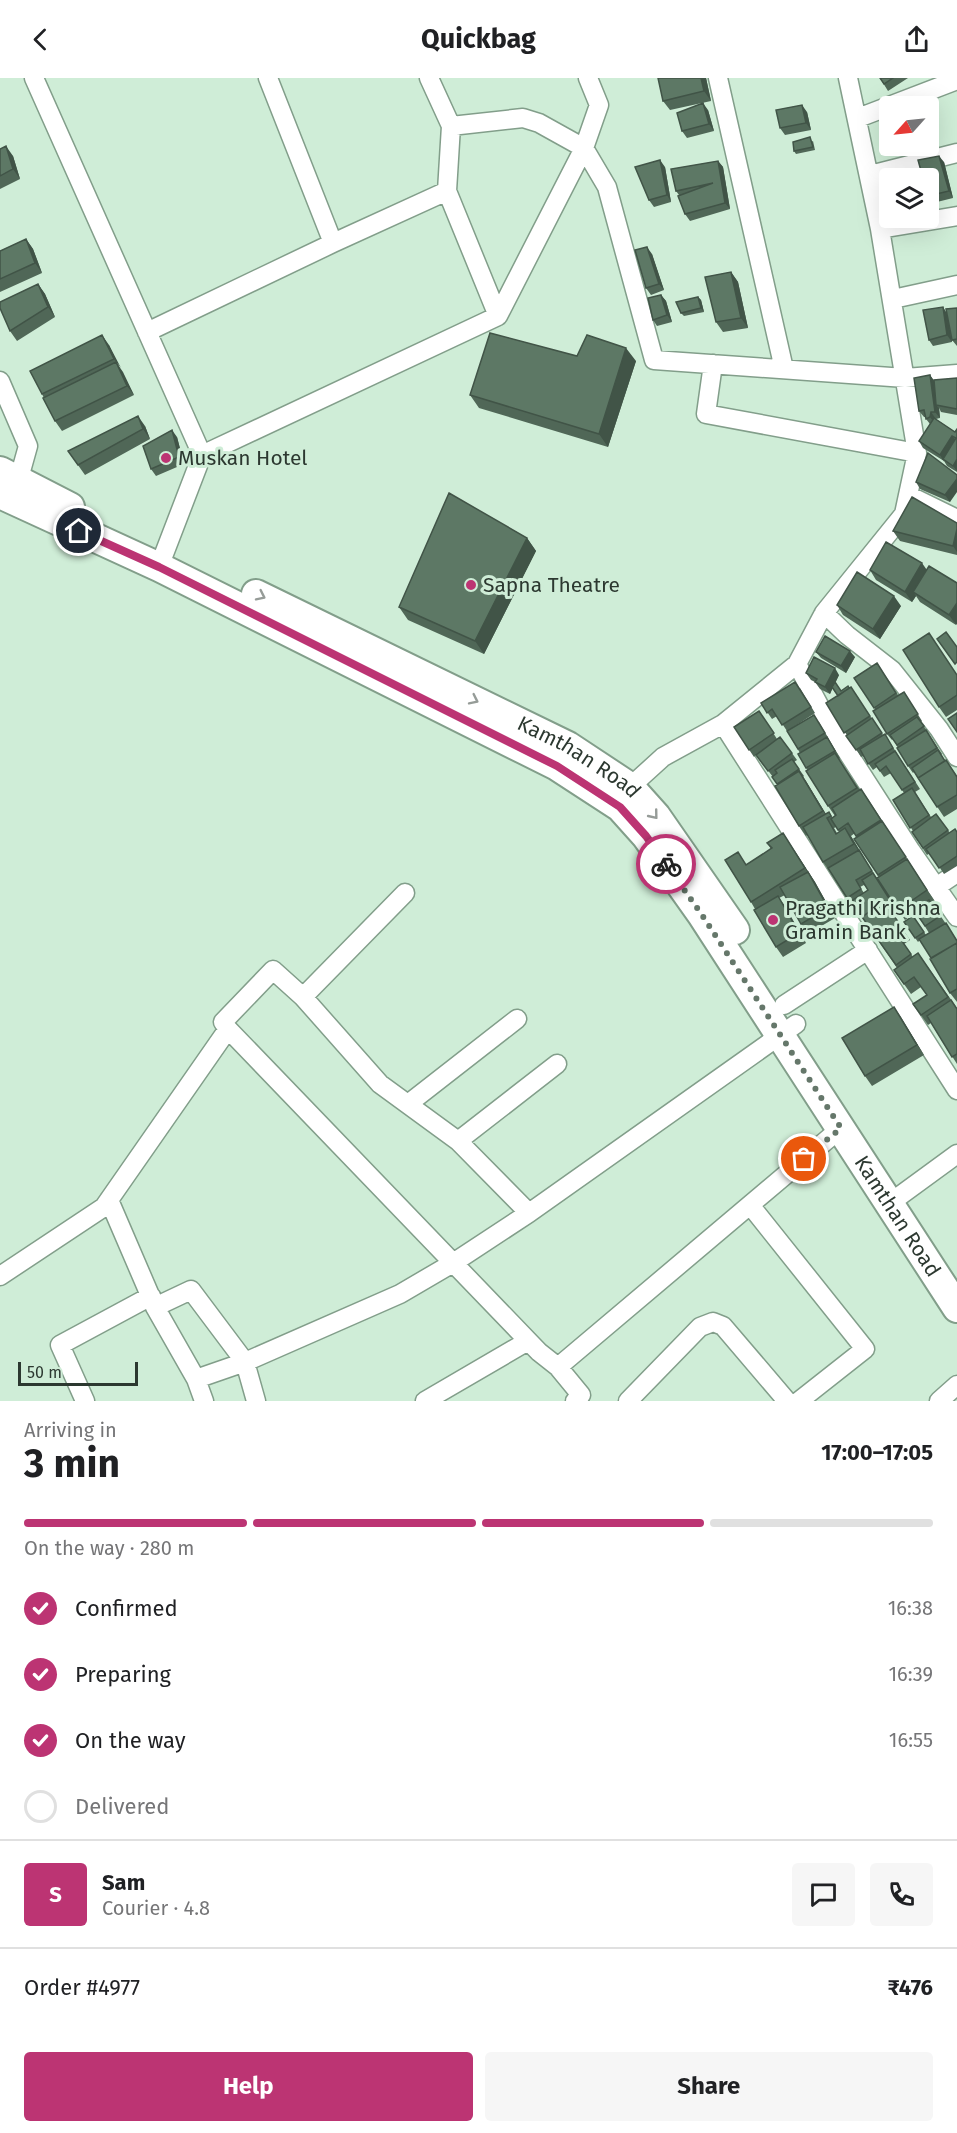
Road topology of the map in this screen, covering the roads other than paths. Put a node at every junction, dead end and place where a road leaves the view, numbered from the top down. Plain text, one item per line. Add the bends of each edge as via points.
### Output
1 (34, 78) edge
2 (268, 78) edge
3 (429, 78) edge
4 (588, 78) edge
5 (718, 78) edge
6 (848, 78) edge
7 (957, 80) edge
8 (858, 118) junction
9 (451, 126) junction
10 (584, 148) junction
11 (957, 153) edge
12 (870, 175) junction
13 (447, 191) junction
14 (957, 216) edge
15 (880, 229) junction
16 (333, 243) junction
17 (957, 285) edge
18 (892, 299) junction
19 (498, 316) junction
20 (147, 332) junction
21 (713, 364) junction
22 (784, 369) junction
23 (957, 374) edge
24 (905, 378) junction
25 (0, 381) edge
26 (917, 453) junction
27 (202, 455) junction
28 (8, 486) edge
29 (908, 495) junction
30 (957, 519) edge
31 (162, 558) junction
32 (824, 613) junction
33 (797, 664) junction
34 (957, 717) edge
35 (723, 724) junction
36 (939, 729) junction
37 (957, 757) edge
38 (625, 797) junction
39 (957, 873) edge
40 (936, 887) junction
41 (405, 893) dead end
42 (957, 917) edge
43 (868, 950) junction
44 (303, 997) junction
45 (517, 1019) dead end
46 (787, 1021) junction
47 (228, 1029) junction
48 (557, 1064) dead end
49 (957, 1090) edge
50 (408, 1104) junction
51 (841, 1128) junction
52 (458, 1141) junction
53 (957, 1154) edge
54 (898, 1198) junction
55 (109, 1200) junction
56 (750, 1205) junction
57 (529, 1213) junction
58 (453, 1263) junction
59 (957, 1272) edge
60 (0, 1276) edge
61 (153, 1301) junction
62 (957, 1308) edge
63 (528, 1341) junction
64 (245, 1362) junction
65 (558, 1367) junction
66 (196, 1379) junction
67 (957, 1385) edge
68 (85, 1401) edge
69 (204, 1401) edge
70 (256, 1401) edge
71 (425, 1401) edge
72 (575, 1401) edge
73 (628, 1401) edge
74 (787, 1401) edge
75 (799, 1401) edge
76 (939, 1401) edge

1 - 20 street
2 - 16 street
3 - 9 street
4 - 10 street via 599,105
5 - 22 street
6 - 8 street
7 - 8 street
8 - 12 street
9 - 10 street via 523,118
9 - 13 street
10 - 19 street
10 - 21 street via 607,187 654,360
11 - 12 street
12 - 15 street
13 - 16 street
13 - 19 street
14 - 15 street
15 - 18 street
16 - 20 street
17 - 18 street
18 - 24 street
19 - 27 street
20 - 27 street
21 - 22 street
21 - 26 street via 706,414
22 - 24 street
23 - 24 street
24 - 26 street
25 - 28 street via 28,446
26 - 29 street
27 - 31 street
28 - 31 main road, Kamthan Road
29 - 30 street
29 - 32 street via 904,514
31 - 38 main road, Kamthan Road via 431,691 557,766
32 - 33 street
32 - 36 street via 892,670
33 - 35 street
33 - 40 street via 828,722
34 - 36 street
35 - 38 street via 663,757
35 - 43 street
36 - 37 street
38 - 46 main road, Kamthan Road via 646,836 702,915
39 - 40 street
40 - 42 street
41 - 44 street
43 - 46 street
43 - 49 street
44 - 47 street via 273,970 223,1022
44 - 50 street via 380,1084
45 - 50 street
46 - 51 main road, Kamthan Road
46 - 54 main road, Kamthan Road
46 - 57 street
47 - 55 street
47 - 58 street
48 - 52 street
50 - 52 street
51 - 54 main road, Kamthan Road
51 - 56 street
52 - 57 street
53 - 54 street
54 - 59 main road, Kamthan Road
54 - 62 main road, Kamthan Road
55 - 60 street
55 - 61 street
56 - 65 street
56 - 75 street via 866,1349
57 - 58 street
58 - 63 street
58 - 64 street via 400,1294
61 - 64 street via 191,1290
61 - 66 street
61 - 68 street via 60,1345
63 - 65 street
63 - 71 street
64 - 66 street
64 - 70 street
65 - 72 street via 581,1395
66 - 69 street
67 - 76 street
73 - 74 street via 700,1327 713,1322 723,1326

